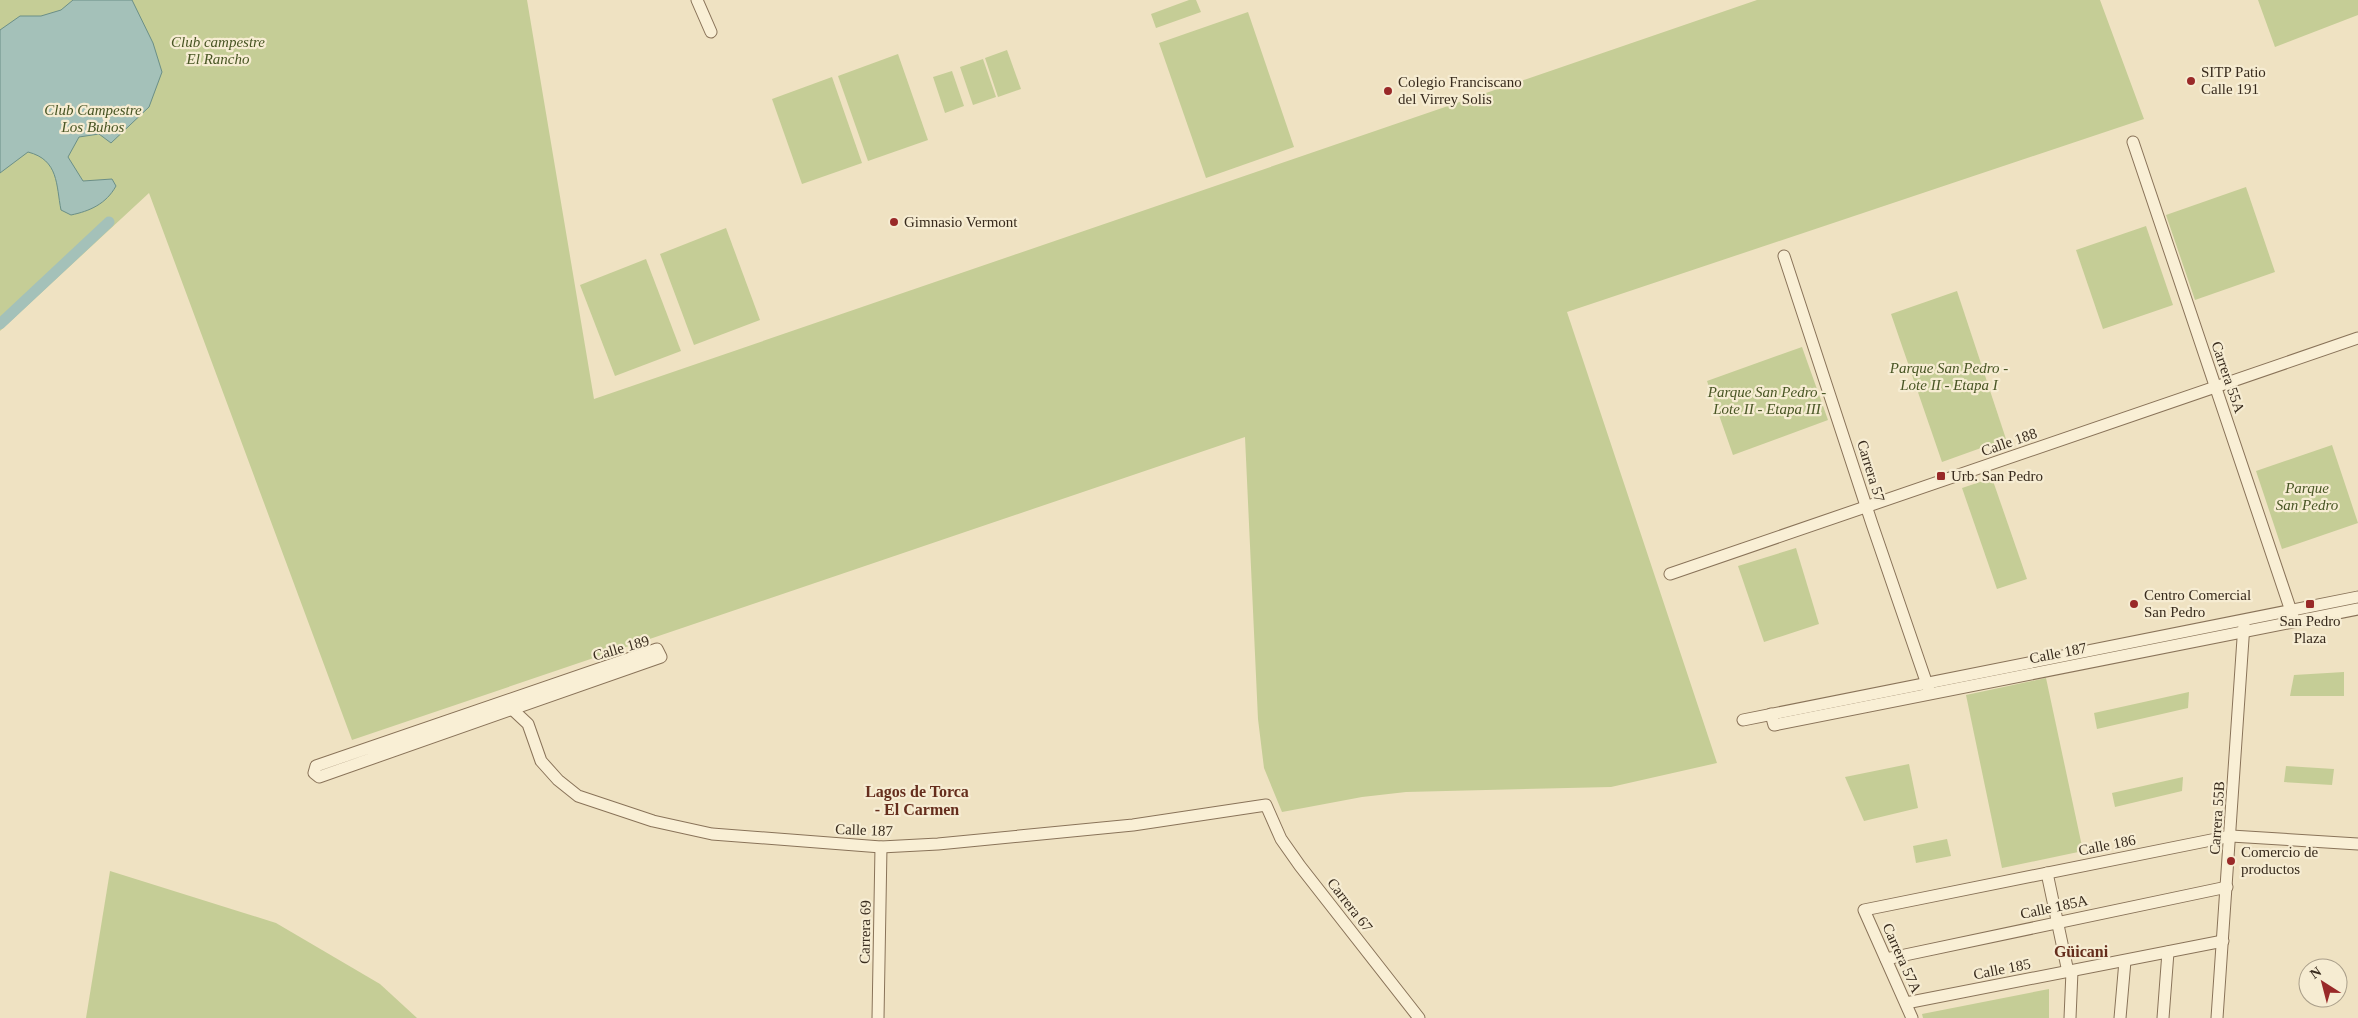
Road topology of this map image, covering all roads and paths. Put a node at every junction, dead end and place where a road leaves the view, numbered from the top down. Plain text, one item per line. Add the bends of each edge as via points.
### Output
1 (697, 0) edge
2 (711, 32) dead end
3 (2133, 142) dead end
4 (1784, 256) dead end
5 (2358, 338) edge
6 (2216, 387) junction
7 (1867, 506) junction
8 (1670, 574) dead end
9 (2358, 597) edge
10 (2358, 609) edge
11 (2293, 616) junction
12 (2244, 626) junction
13 (1929, 689) junction
14 (512, 709) junction
15 (1743, 720) dead end
16 (1266, 805) joint
17 (2231, 836) junction
18 (2358, 844) edge
19 (881, 847) junction
20 (2047, 872) junction
21 (2227, 886) junction
22 (1864, 910) joint
23 (2057, 922) junction
24 (2223, 941) junction
25 (2168, 952) junction
26 (1886, 959) junction
27 (2125, 960) junction
28 (2070, 971) junction
29 (1906, 1003) junction
30 (878, 1018) edge
31 (1419, 1018) edge
32 (1912, 1018) edge
33 (2070, 1018) edge
34 (2120, 1018) edge
35 (2164, 1018) edge
36 (2217, 1018) edge

1 - 2 street
3 - 6 street, Carrera 55A
4 - 7 street, Carrera 57
5 - 6 street, Calle 188
6 - 7 street, Calle 188
6 - 11 street, Carrera 55A
7 - 8 street, Calle 188
7 - 13 street, Carrera 57
9 - 11 street, Calle 187
10 - 11 street, Calle 187
11 - 12 street, Calle 187
12 - 13 street, Calle 187
12 - 17 street, Carrera 55B
13 - 15 street, Calle 187
14 - 14 street, Calle 189 via 661,657 657,649 316,766 314,773 319,777
14 - 19 street, Calle 187 via 528,724 541,762 549,772 566,789 596,804 712,834
16 - 19 street, Calle 187 via 1133,825
16 - 31 street, Carrera 67 via 1281,839 1300,866
17 - 18 street, Calle 186
17 - 20 street, Calle 186
17 - 21 street, Carrera 55B
19 - 30 street, Carrera 69
20 - 22 street, Calle 186
20 - 23 street
21 - 23 street, Calle 185A
21 - 24 street, Carrera 55B
22 - 26 street, Carrera 57A
23 - 26 street, Calle 185A
23 - 28 street
24 - 25 street, Calle 185
24 - 36 street, Carrera 55B
25 - 27 street, Calle 185
25 - 35 street
26 - 29 street, Carrera 57A
27 - 28 street, Calle 185
27 - 34 street
28 - 29 street, Calle 185
28 - 33 street
29 - 32 street, Carrera 57A

